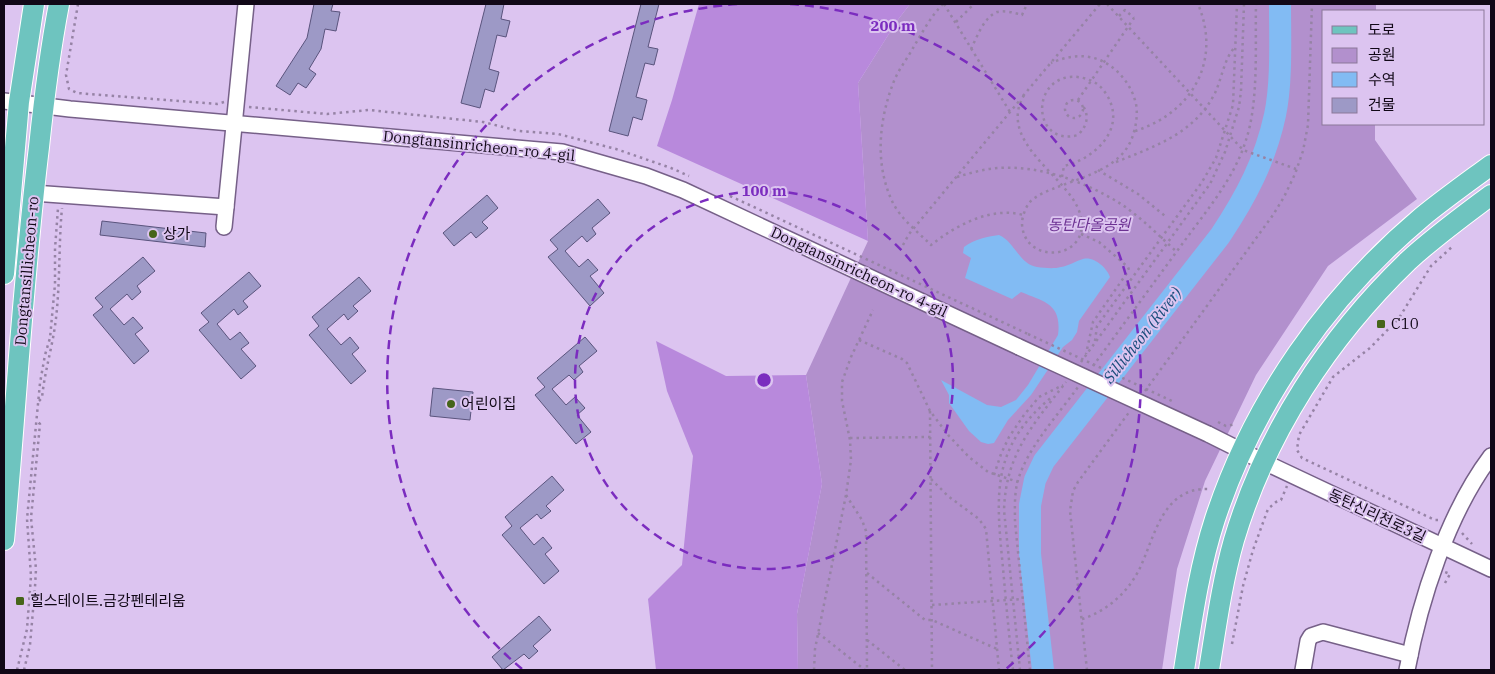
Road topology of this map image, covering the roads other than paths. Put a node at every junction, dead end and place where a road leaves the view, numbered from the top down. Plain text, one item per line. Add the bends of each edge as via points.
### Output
1 (34, 4) edge
2 (60, 4) edge
3 (246, 4) edge
4 (12, 102) edge
5 (44, 105) junction
6 (234, 123) junction
7 (1491, 165) edge
8 (33, 193) junction
9 (1491, 195) edge
10 (226, 207) junction
11 (224, 227) dead end
12 (4, 274) edge
13 (1212, 427) joint
14 (1242, 451) junction
15 (1491, 456) edge
16 (1264, 462) junction
17 (4, 540) edge
18 (1442, 546) junction
19 (1491, 569) edge
20 (1410, 655) junction
21 (1184, 670) edge
22 (1209, 670) edge
23 (1303, 670) edge
24 (1407, 670) edge

1 - 4 main road, Dongtansillicheon-ro
2 - 5 main road, Dongtansillicheon-ro
3 - 6 street
4 - 5 street, Dongtansinricheon-ro 4-gil
4 - 12 main road, Dongtansillicheon-ro
5 - 6 street, Dongtansinricheon-ro 4-gil
5 - 8 main road, Dongtansillicheon-ro
6 - 10 street
6 - 13 street, Dongtansinricheon-ro 4-gil, bridge via 562,152 609,164 683,190 1019,347
7 - 14 main road via 1422,218 1354,282 1292,361
8 - 10 street
8 - 17 main road, Dongtansillicheon-ro
9 - 16 main road via 1410,260 1356,316 1318,365
10 - 11 street
13 - 14 street, 동탄신리천로3길
14 - 16 street, 동탄신리천로3길
14 - 21 main road via 1207,549
15 - 18 street via 1478,473
16 - 18 street, 동탄신리천로3길
16 - 22 main road via 1234,542
18 - 19 street, 동탄신리천로3길
18 - 20 street
20 - 23 street via 1323,632 1311,636 1308,641
20 - 24 street

